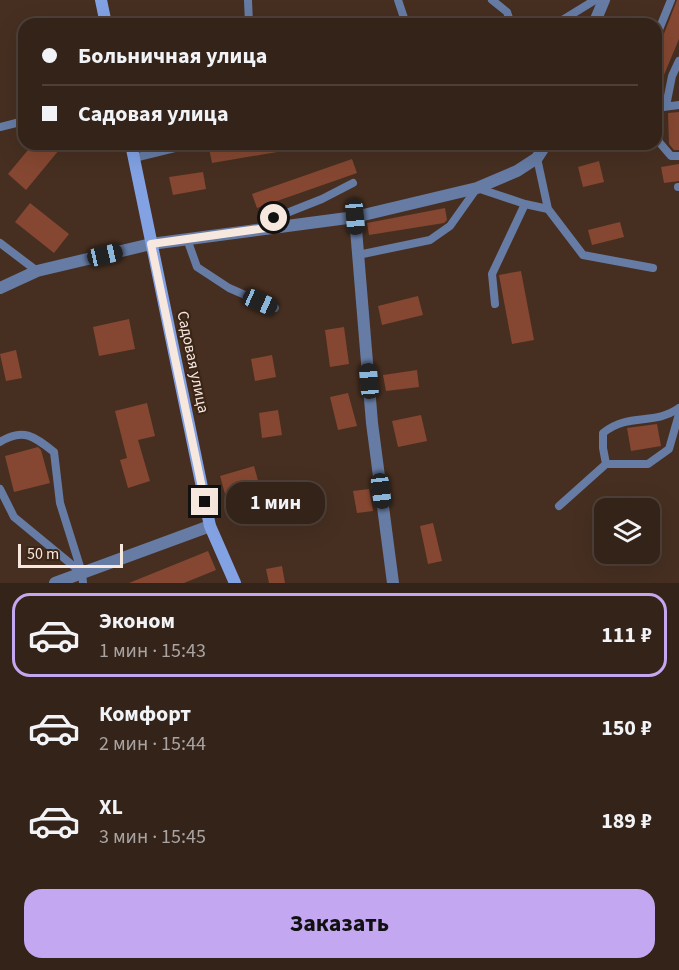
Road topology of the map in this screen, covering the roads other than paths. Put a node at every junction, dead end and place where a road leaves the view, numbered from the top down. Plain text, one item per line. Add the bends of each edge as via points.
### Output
1 (101, 0) edge
2 (248, 0) edge
3 (398, 0) edge
4 (492, 0) edge
5 (595, 0) edge
6 (604, 0) edge
7 (671, 0) edge
8 (105, 18) edge
9 (249, 18) edge
10 (403, 18) edge
11 (509, 18) edge
12 (566, 18) edge
13 (596, 18) edge
14 (662, 22) edge
15 (679, 61) edge
16 (679, 105) edge
17 (666, 106) junction
18 (662, 107) edge
19 (18, 122) edge
20 (0, 127) edge
21 (662, 146) edge
22 (132, 150) edge
23 (155, 150) edge
24 (542, 150) edge
25 (679, 156) edge
26 (134, 158) junction
27 (537, 158) junction
28 (353, 183) dead end
29 (477, 188) junction
30 (525, 204) junction
31 (548, 209) junction
32 (355, 217) junction
33 (266, 228) junction
34 (187, 239) junction
35 (0, 243) edge
36 (151, 244) junction
37 (358, 255) junction
38 (653, 268) dead end
39 (37, 271) junction
40 (0, 288) edge
41 (495, 304) dead end
42 (275, 309) dead end
43 (679, 408) edge
44 (679, 414) edge
45 (0, 442) edge
46 (606, 464) junction
47 (0, 489) edge
48 (559, 506) dead end
49 (210, 526) junction
50 (83, 578) edge
51 (55, 583) edge
52 (235, 583) edge
53 (393, 583) edge

1 - 8 street
2 - 9 lane
3 - 10 lane
4 - 11 lane
5 - 12 lane
6 - 13 street
7 - 14 lane
15 - 17 lane
16 - 17 lane
17 - 18 lane
19 - 20 lane
21 - 25 lane via 671,156
22 - 26 street, Садовая улица
23 - 26 lane
24 - 27 street
26 - 36 street, Садовая улица
27 - 29 street
27 - 31 lane
28 - 33 lane via 274,218
29 - 30 lane
29 - 32 street
29 - 37 lane via 450,226 430,240
30 - 31 lane
30 - 41 lane via 492,274
31 - 38 lane via 583,255
32 - 33 street
32 - 37 street
33 - 34 street
34 - 36 street
34 - 42 lane via 197,267 229,288
35 - 39 lane
36 - 39 street
36 - 49 street, Садовая улица
37 - 53 street via 372,423
39 - 40 street
43 - 46 lane via 668,416 612,426 603,433
44 - 46 lane via 669,449 648,464
45 - 50 lane via 10,435 33,436 54,452 60,503
46 - 48 lane
47 - 50 lane via 14,517
49 - 50 street
49 - 52 street, Садовая улица
50 - 51 street

